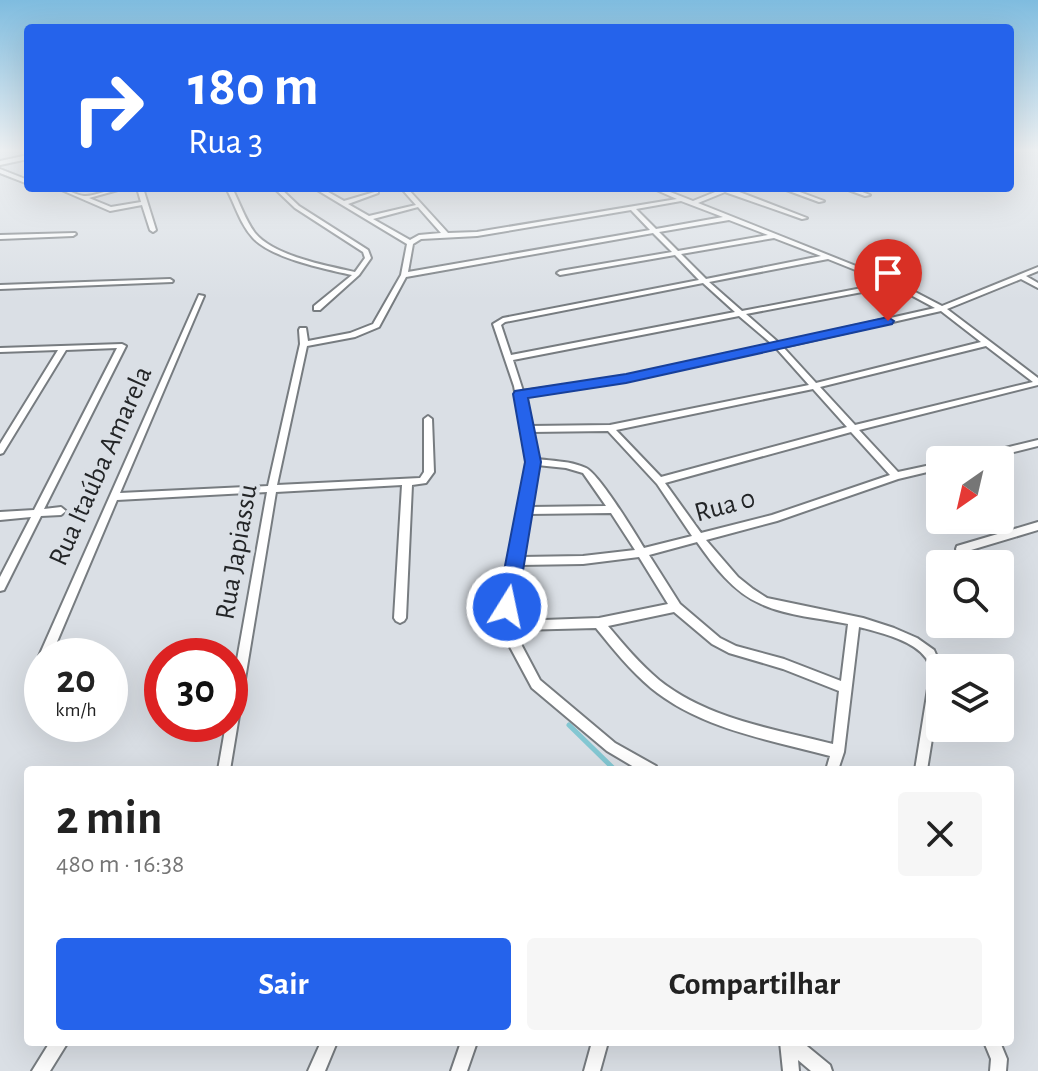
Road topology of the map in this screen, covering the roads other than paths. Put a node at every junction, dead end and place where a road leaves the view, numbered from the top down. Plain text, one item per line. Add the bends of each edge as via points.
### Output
1 (88, 200) edge
2 (143, 200) edge
3 (236, 200) edge
4 (290, 200) edge
5 (339, 200) edge
6 (353, 200) edge
7 (413, 200) edge
8 (682, 200) joint
9 (702, 200) edge
10 (756, 200) edge
11 (818, 200) edge
12 (821, 201) dead end
13 (144, 203) junction
14 (344, 203) junction
15 (695, 203) junction
16 (417, 206) junction
17 (632, 208) junction
18 (369, 218) junction
19 (730, 218) junction
20 (804, 218) dead end
21 (153, 230) dead end
22 (657, 230) junction
23 (73, 234) dead end
24 (446, 235) junction
25 (775, 235) junction
26 (0, 237) edge
27 (410, 243) junction
28 (677, 255) junction
29 (828, 257) junction
30 (1038, 269) edge
31 (560, 273) dead end
32 (357, 274) junction
33 (404, 275) junction
34 (1021, 276) junction
35 (170, 281) dead end
36 (705, 282) junction
37 (894, 283) junction
38 (1038, 286) edge
39 (0, 287) edge
40 (201, 296) dead end
41 (317, 308) dead end
42 (942, 309) junction
43 (743, 312) junction
44 (303, 330) dead end
45 (988, 343) junction
46 (304, 344) junction
47 (778, 346) junction
48 (63, 348) junction
49 (0, 350) edge
50 (509, 358) junction
51 (1037, 381) edge
52 (815, 386) junction
53 (520, 394) junction
54 (428, 419) dead end
55 (610, 428) junction
56 (527, 429) junction
57 (850, 429) junction
58 (1038, 443) edge
59 (1014, 449) edge
60 (0, 451) edge
61 (533, 462) junction
62 (926, 469) edge
63 (896, 476) junction
64 (659, 481) junction
65 (407, 483) junction
66 (272, 488) junction
67 (113, 497) junction
68 (614, 509) junction
69 (61, 511) dead end
70 (526, 511) junction
71 (36, 514) junction
72 (0, 516) edge
73 (1038, 526) edge
74 (699, 538) junction
75 (961, 549) dead end
76 (642, 553) junction
77 (517, 561) junction
78 (0, 587) edge
79 (676, 607) junction
80 (400, 618) dead end
81 (854, 621) junction
82 (599, 623) junction
83 (511, 626) junction
84 (53, 638) edge
85 (845, 688) junction
86 (838, 752) junction
87 (225, 766) edge
88 (644, 766) edge
89 (833, 766) edge
90 (922, 766) edge
91 (57, 1046) edge
92 (327, 1046) edge
93 (468, 1046) edge
94 (599, 1046) edge
95 (788, 1046) edge
96 (793, 1046) edge
97 (994, 1046) edge
98 (40, 1071) edge
99 (316, 1071) edge
100 (459, 1071) edge
101 (592, 1071) edge
102 (791, 1071) edge
103 (824, 1071) edge
104 (998, 1071) edge

1 - 13 street via 110,209
2 - 13 street
3 - 32 street via 258,240
4 - 32 street via 366,251 368,258
5 - 14 street
6 - 14 street
7 - 16 street
8 - 15 street
8 - 17 street
9 - 15 street
10 - 20 street
11 - 12 street
13 - 21 street
14 - 18 street
15 - 19 street
16 - 18 street
16 - 24 street
17 - 22 street
17 - 24 street
18 - 27 street
19 - 22 street
19 - 25 street
22 - 28 street
22 - 33 street
23 - 26 street
24 - 27 street
25 - 28 street
25 - 29 street
27 - 33 street
28 - 31 street
28 - 36 street
29 - 36 street
29 - 37 street
30 - 34 street
32 - 41 street
33 - 46 street via 371,329
34 - 38 street
34 - 42 street
35 - 39 street
36 - 43 street
36 - 50 street via 503,320 497,324
37 - 42 street
37 - 43 street
40 - 67 street, Rua Itaúba Amarela
42 - 45 street
42 - 47 street
43 - 47 street
43 - 50 street
44 - 46 street, Rua Japiassu
45 - 51 street
45 - 52 street
46 - 66 street, Rua Japiassu
47 - 52 street
47 - 53 street via 626,379
48 - 49 street
48 - 60 street
48 - 71 street via 120,345 122,352
50 - 53 street
51 - 57 street
52 - 55 street
52 - 57 street
53 - 56 street
54 - 65 street via 429,472 423,481
55 - 56 street
55 - 64 street
56 - 61 street
57 - 63 street
57 - 64 street
58 - 59 street
61 - 68 street via 586,471
61 - 70 street
62 - 63 street, Rua 0
63 - 74 street, Rua 0
64 - 74 street
65 - 66 street
65 - 80 street
66 - 67 street
66 - 87 street, Rua Japiassu
67 - 84 street, Rua Itaúba Amarela
68 - 70 street
68 - 76 street
69 - 71 street
70 - 77 street
71 - 72 street
71 - 78 street
73 - 75 street
74 - 76 street, Rua 0
74 - 81 street via 761,600
76 - 77 street, Rua 0
76 - 79 street
77 - 83 street via 507,607
79 - 82 street
79 - 85 street via 733,650
81 - 85 street
81 - 90 street via 922,645 934,657 937,670
82 - 83 street
82 - 86 street via 662,690 686,703 724,720
83 - 88 street via 536,684 611,747
85 - 86 street
86 - 89 street
91 - 98 street
92 - 99 street
93 - 100 street
94 - 101 street
95 - 102 street
96 - 103 street
97 - 104 street

